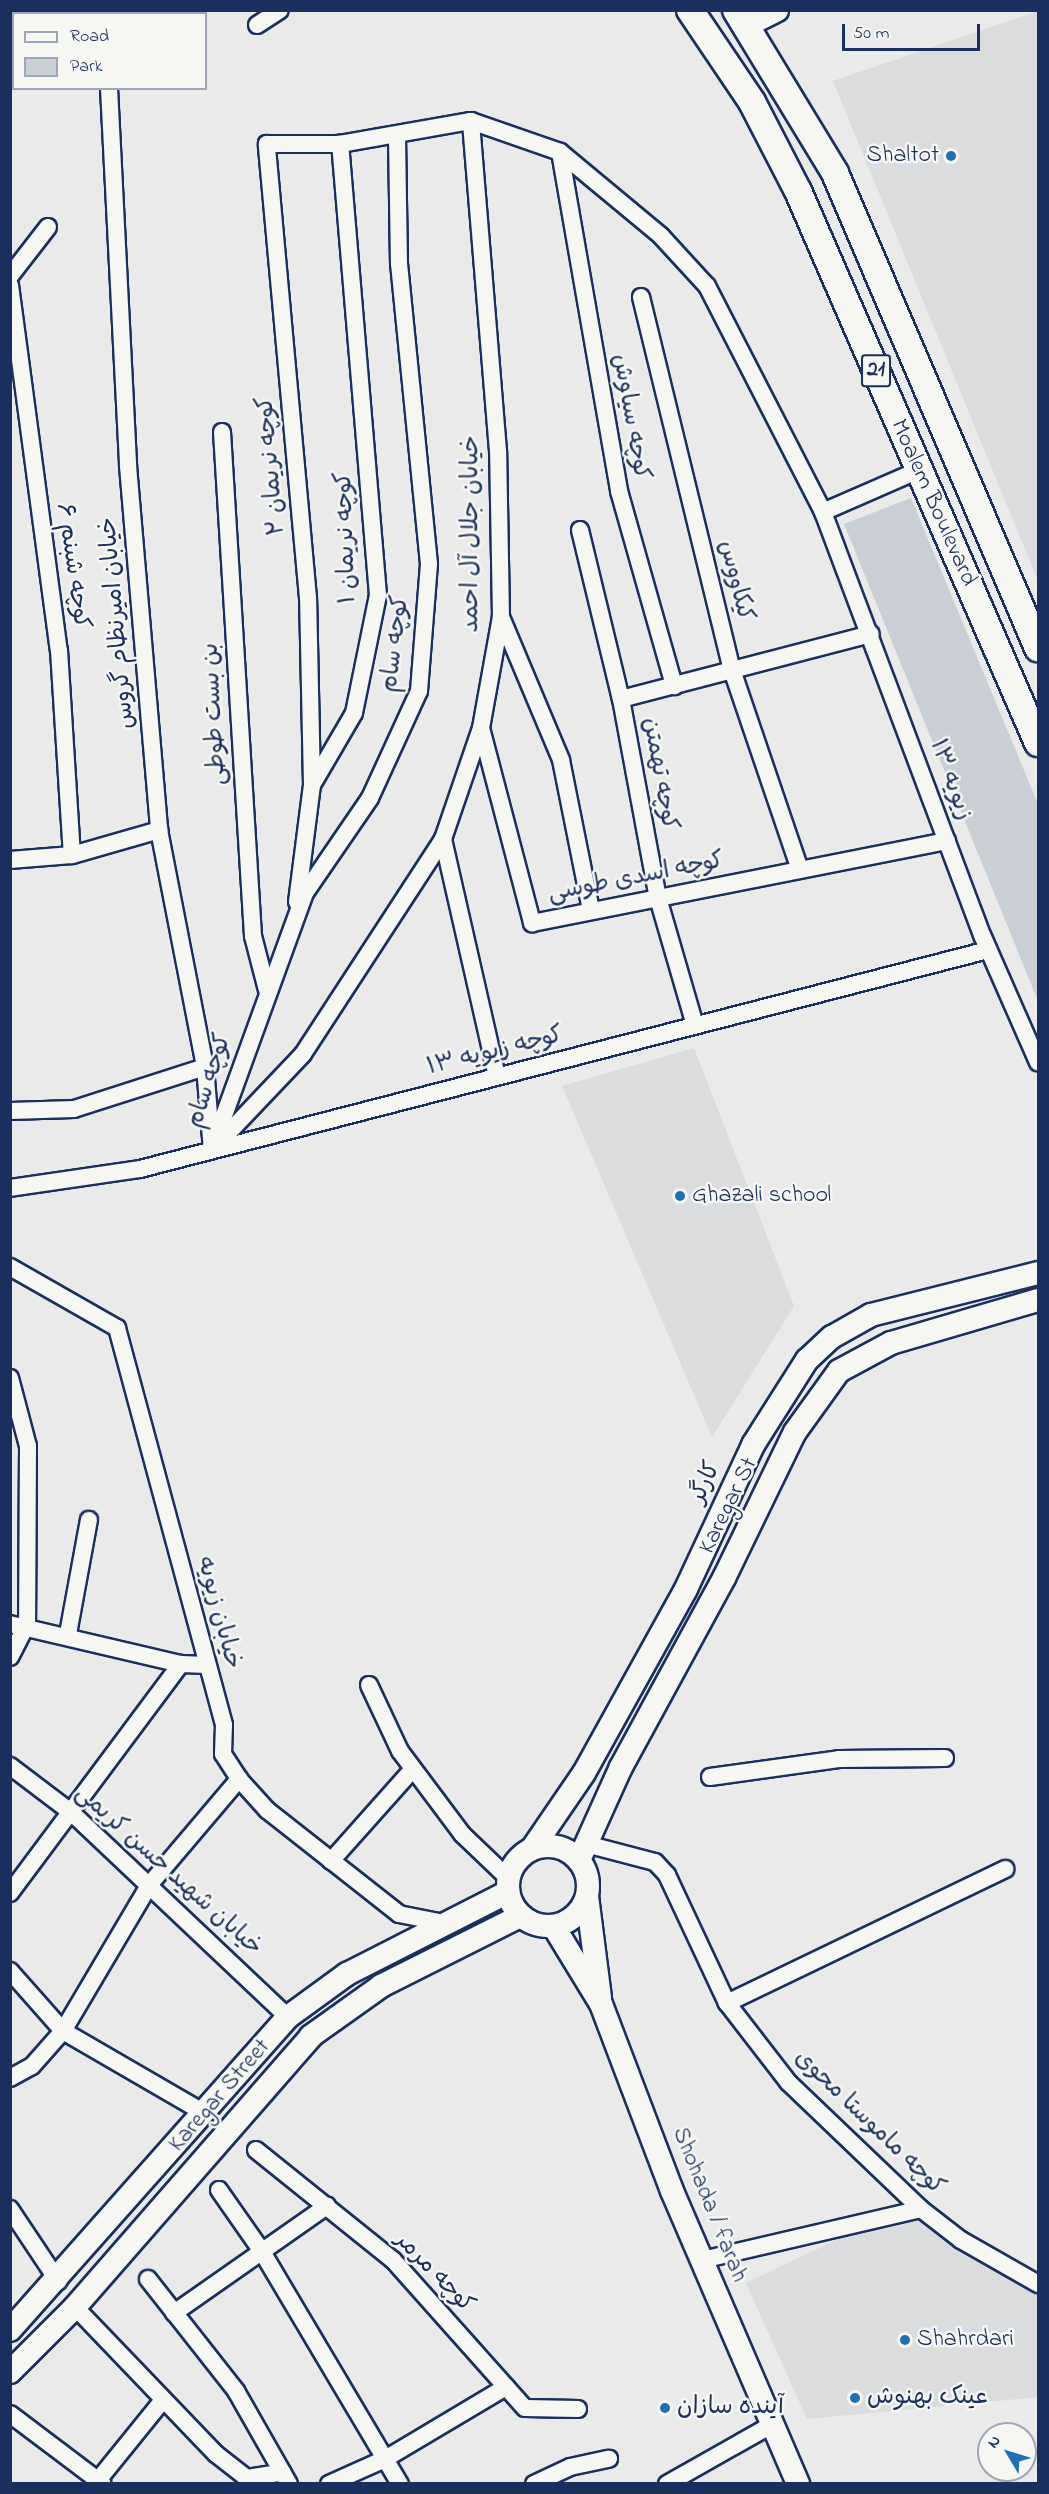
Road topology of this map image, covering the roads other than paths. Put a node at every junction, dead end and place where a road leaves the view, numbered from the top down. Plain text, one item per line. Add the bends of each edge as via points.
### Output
1 (280, 10) edge
2 (690, 10) edge
3 (777, 10) edge
4 (741, 18) edge
5 (257, 26) dead end
6 (109, 90) edge
7 (471, 121) junction
8 (397, 135) junction
9 (340, 144) junction
10 (560, 152) junction
11 (48, 226) dead end
12 (10, 276) edge
13 (10, 285) edge
14 (641, 297) dead end
15 (222, 432) dead end
16 (919, 470) junction
17 (823, 512) junction
18 (580, 530) dead end
19 (501, 617) junction
20 (871, 634) junction
21 (1038, 648) edge
22 (732, 670) junction
23 (674, 686) junction
24 (621, 699) junction
25 (481, 728) junction
26 (1038, 743) edge
27 (312, 785) junction
28 (159, 830) junction
29 (443, 839) junction
30 (947, 841) junction
31 (72, 855) junction
32 (10, 860) edge
33 (800, 870) junction
34 (658, 898) junction
35 (591, 910) junction
36 (295, 918) junction
37 (988, 950) junction
38 (267, 990) junction
39 (695, 1025) junction
40 (1038, 1062) edge
41 (205, 1067) junction
42 (497, 1076) junction
43 (10, 1111) edge
44 (212, 1150) junction
45 (10, 1188) edge
46 (10, 1267) edge
47 (1038, 1273) edge
48 (1038, 1300) edge
49 (10, 1378) edge
50 (89, 1520) dead end
51 (19, 1624) edge
52 (68, 1634) junction
53 (10, 1657) edge
54 (181, 1664) junction
55 (207, 1665) junction
56 (369, 1685) dead end
57 (945, 1758) dead end
58 (10, 1766) edge
59 (413, 1769) junction
60 (710, 1777) dead end
61 (239, 1779) junction
62 (72, 1813) junction
63 (532, 1849) junction
64 (583, 1852) junction
65 (331, 1861) junction
66 (1005, 1869) dead end
67 (150, 1884) junction
68 (508, 1885) junction
69 (10, 1893) edge
70 (587, 1896) junction
71 (520, 1916) junction
72 (444, 1923) junction
73 (554, 1927) junction
74 (10, 1971) edge
75 (727, 2003) junction
76 (601, 2004) junction
77 (288, 2017) junction
78 (63, 2031) junction
79 (10, 2078) edge
80 (203, 2112) junction
81 (256, 2150) dead end
82 (219, 2190) dead end
83 (327, 2206) junction
84 (921, 2209) junction
85 (10, 2210) edge
86 (261, 2250) junction
87 (702, 2260) junction
88 (147, 2279) dead end
89 (58, 2281) junction
90 (1038, 2284) edge
91 (75, 2307) junction
92 (174, 2313) junction
93 (10, 2330) edge
94 (10, 2372) edge
95 (506, 2387) junction
96 (163, 2400) junction
97 (578, 2409) dead end
98 (10, 2414) edge
99 (773, 2424) junction
100 (385, 2459) junction
101 (609, 2459) dead end
102 (286, 2478) edge
103 (243, 2481) edge
104 (98, 2482) edge
105 (329, 2484) edge
106 (400, 2484) edge
107 (534, 2484) edge
108 (667, 2484) edge
109 (798, 2484) edge

1 - 5 street
2 - 16 main road, Moalem Boulevard / 21 via 752,102 798,191
3 - 4 main road
4 - 21 main road, Moalem Boulevard / 21 via 835,173
6 - 28 street, خیابان امیرنظام گروس via 128,466
7 - 8 street
7 - 10 street
7 - 19 street, خیابان جلال آل احمد via 498,451
8 - 9 street
8 - 36 street, کوچه سام via 399,264 429,564 419,691 370,798 305,893
9 - 27 street, کوچه نریمان ۱ via 378,595 354,712
9 - 27 street, کوچه نریمان ۲ via 267,144 308,598
10 - 17 street, زیویه ۱۳ via 661,236 707,286
10 - 23 street, کوچه سیاوش via 619,491
11 - 12 street
13 - 31 street, کوچه شبنم ۶ via 59,650
14 - 22 street, کیکاووس
15 - 38 street, بن بست طوطی via 253,936
16 - 17 street
16 - 26 main road, Moalem Boulevard / 21
17 - 20 street, زیویه ۱۳
18 - 24 street, کوچه تهمتن
19 - 25 street, خیابان جلال آل احمد
19 - 35 street via 561,760
20 - 22 street
20 - 30 street, زیویه ۱۳
22 - 23 street
22 - 33 street, کیکاووس
23 - 24 street
24 - 34 street, کوچه تهمتن
25 - 29 street, خیابان جلال آل احمد
25 - 35 street, کوچه اسدی طوسی via 532,923
27 - 36 street, کوچه نریمان ۱
28 - 31 street
28 - 41 street, خیابان امیرنظام گروس
29 - 42 street
29 - 44 street, خیابان جلال آل احمد via 303,1054
30 - 33 street, کوچه اسدی طوسی
30 - 37 street, زیویه ۱۳
31 - 32 street
33 - 34 street, کوچه اسدی طوسی
34 - 35 street, کوچه اسدی طوسی
34 - 39 street, کوچه تهمتن
36 - 38 street, کوچه سام
37 - 39 street, کوچه زیویه ۱۳
37 - 40 street, زیویه ۱۳
38 - 44 street, کوچه سام
39 - 42 street, کوچه زیویه ۱۳
41 - 43 street via 74,1109
41 - 44 street, خیابان امیرنظام گروس
42 - 44 street, کوچه زیویه ۱۳
44 - 45 street, کوچه زیویه ۱۳ via 140,1169
46 - 55 street, خیابان زیویه via 117,1328
47 - 63 main road, کارگر via 871,1315 832,1337 807,1360 753,1445 686,1589 584,1773
48 - 64 main road, Karegar St via 891,1343 839,1371 795,1432
49 - 51 street via 28,1446
50 - 52 street
51 - 52 street
51 - 53 street
52 - 54 street
54 - 55 street
54 - 62 street
55 - 61 street, خیابان زیویه via 224,1725 223,1754
56 - 59 street
57 - 60 street via 839,1759
58 - 62 street, خیابان شهید حسن کریمی
59 - 65 street
59 - 68 street via 462,1834
61 - 65 street, خیابان زیویه
61 - 67 street
62 - 67 street, خیابان شهید حسن کریمی
62 - 69 street
63 - 64 main road
63 - 68 main road via 517,1860
64 - 70 main road
64 - 75 street, کوچه ماموستا محوی via 643,1856 667,1875
65 - 72 street, خیابان زیویه via 399,1914
66 - 75 street
67 - 77 street, خیابان شهید حسن کریمی
67 - 78 street
68 - 71 main road
68 - 72 main road, Karegar Street
70 - 73 main road via 572,1919
70 - 76 main road
71 - 73 main road
71 - 91 main road, Karegar Street via 381,1986 311,2036
72 - 77 main road, Karegar Street via 346,1974
73 - 76 main road
74 - 78 street
75 - 84 street, کوچه ماموستا محوی via 788,2082
76 - 87 main road, Shohada / farah
77 - 80 main road, Karegar Street
78 - 79 street via 32,2066
78 - 80 street
80 - 89 main road, Karegar Street
81 - 83 street, کوچه مرمر
82 - 86 street
83 - 86 street
83 - 95 street, کوچه مرمر via 393,2260
84 - 87 street
84 - 90 street, کوچه ماموستا محوی via 961,2240
85 - 89 street
86 - 92 street
86 - 100 street
87 - 99 main road, Shohada / farah
88 - 92 street
89 - 91 main road
89 - 93 main road, Karegar Street
91 - 94 main road, Karegar Street
91 - 96 street
92 - 102 street via 236,2391
95 - 97 street, کوچه مرمر via 525,2408
95 - 100 street
96 - 103 street
96 - 104 street
98 - 104 street
99 - 108 street
99 - 109 main road, Shohada / farah
100 - 105 street
100 - 106 street
101 - 107 street via 570,2467
102 - 103 street

